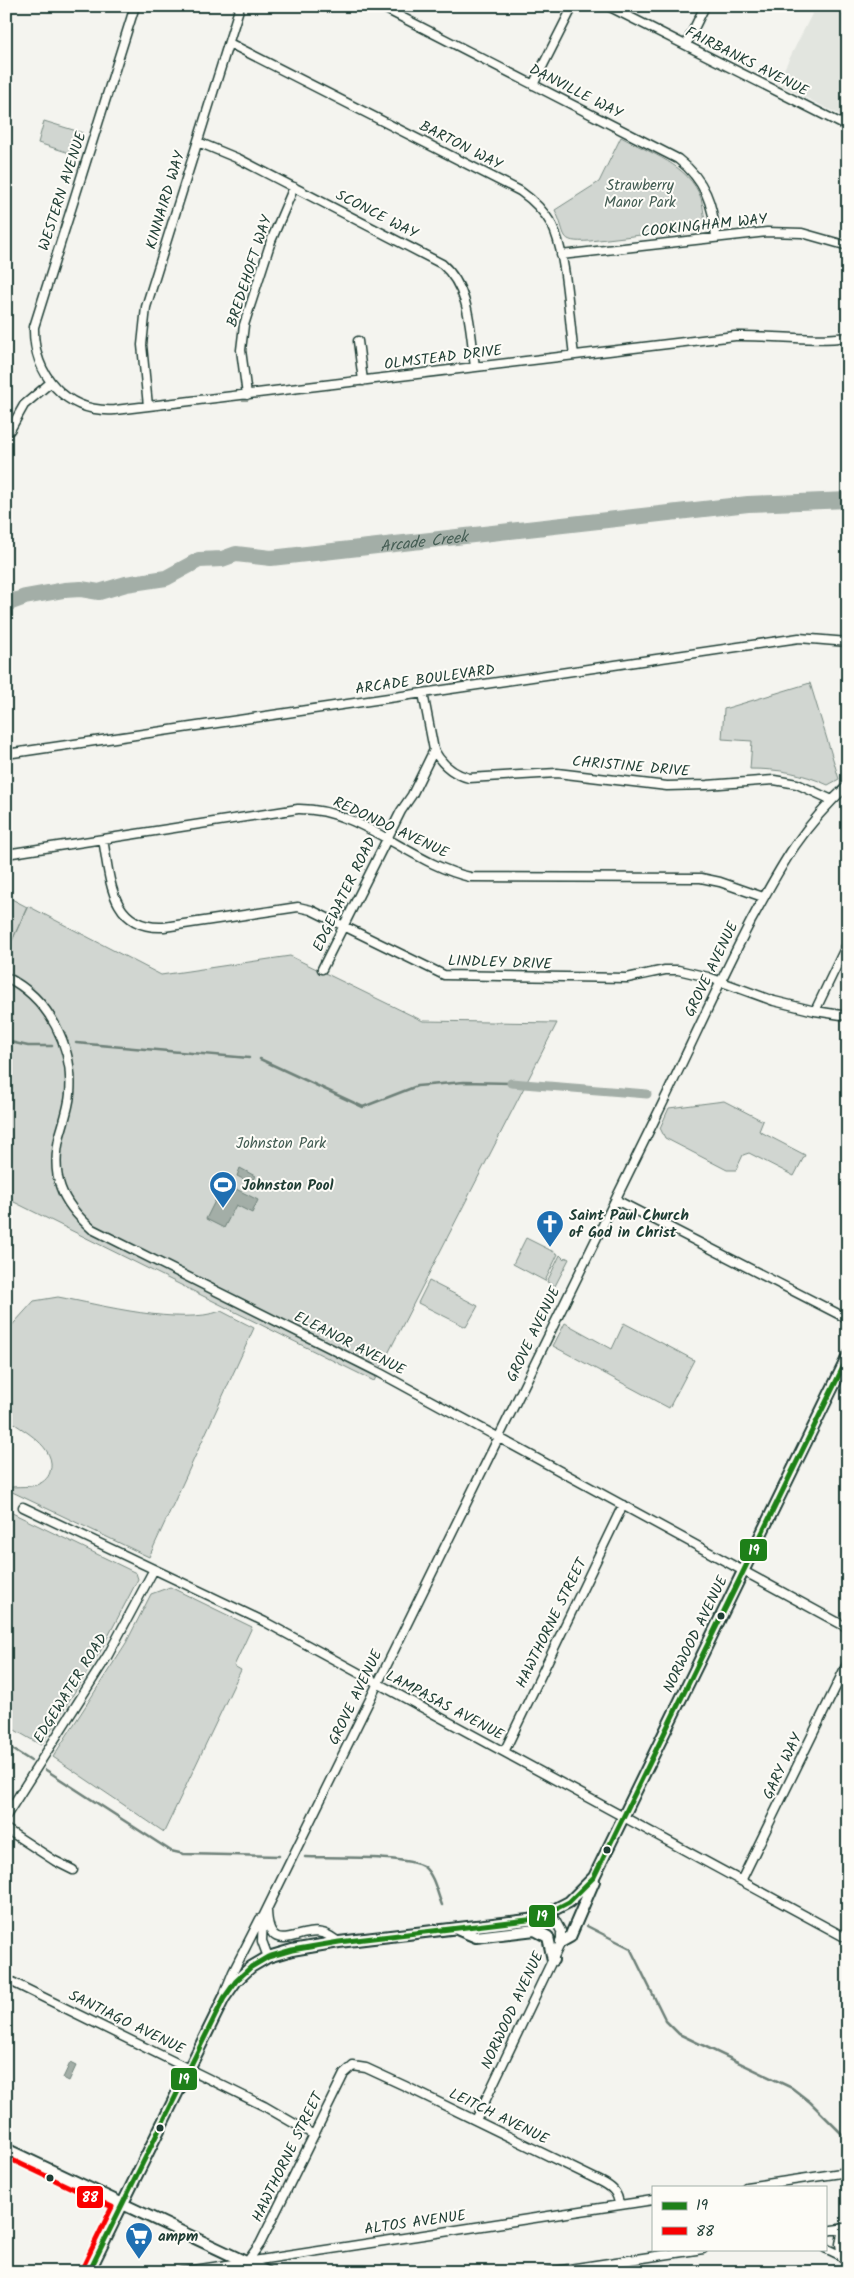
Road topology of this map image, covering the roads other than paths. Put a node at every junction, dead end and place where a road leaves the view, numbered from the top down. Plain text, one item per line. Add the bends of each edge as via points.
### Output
1 (135, 6) edge
2 (240, 6) edge
3 (380, 6) edge
4 (573, 6) edge
5 (608, 6) edge
6 (705, 6) edge
7 (229, 43) junction
8 (686, 46) junction
9 (534, 85) junction
10 (848, 127) edge
11 (198, 142) junction
12 (294, 187) junction
13 (716, 237) junction
14 (848, 246) edge
15 (561, 254) junction
16 (848, 337) edge
17 (358, 341) dead end
18 (574, 355) junction
19 (474, 367) junction
20 (363, 381) junction
21 (50, 383) junction
22 (247, 394) junction
23 (148, 406) junction
24 (10, 430) dead end
25 (848, 642) edge
26 (424, 693) junction
27 (434, 750) junction
28 (6, 754) edge
29 (848, 786) edge
30 (832, 800) junction
31 (103, 838) junction
32 (387, 838) junction
33 (6, 854) edge
34 (763, 897) junction
35 (343, 926) junction
36 (848, 942) edge
37 (322, 969) dead end
38 (6, 977) edge
39 (720, 981) junction
40 (815, 1011) junction
41 (848, 1016) edge
42 (616, 1200) junction
43 (848, 1320) edge
44 (848, 1356) edge
45 (499, 1438) junction
46 (623, 1505) junction
47 (23, 1507) dead end
48 (743, 1570) junction
49 (153, 1571) junction
50 (848, 1628) edge
51 (848, 1662) edge
52 (379, 1684) junction
53 (504, 1752) junction
54 (6, 1816) edge
55 (623, 1817) junction
56 (6, 1829) edge
57 (598, 1869) junction
58 (73, 1870) dead end
59 (740, 1881) junction
60 (267, 1909) junction
61 (551, 1913) junction
62 (458, 1929) junction
63 (848, 1939) edge
64 (339, 1942) junction
65 (561, 1942) junction
66 (268, 1957) junction
67 (553, 1960) junction
68 (6, 1979) edge
69 (220, 2006) junction
70 (353, 2066) joint
71 (189, 2069) junction
72 (476, 2120) junction
73 (314, 2135) junction
74 (6, 2149) edge
75 (848, 2172) edge
76 (753, 2186) edge
77 (652, 2200) edge
78 (122, 2203) junction
79 (619, 2205) junction
80 (845, 2228) edge
81 (826, 2231) edge
82 (826, 2248) edge
83 (696, 2250) edge
84 (845, 2258) edge
85 (247, 2262) junction
86 (612, 2262) junction
87 (569, 2270) edge
88 (88, 2272) edge
89 (181, 2272) edge
90 (267, 2272) edge
91 (549, 2272) edge
92 (609, 2272) edge

1 - 21 street, WESTERN AVENUE via 34,327 36,353
2 - 7 street, KINNAIRD WAY
3 - 9 street, DANVILLE WAY
4 - 9 street
5 - 8 street, FAIRBANKS AVENUE
6 - 8 street
7 - 11 street, KINNAIRD WAY
7 - 15 street, BARTON WAY via 520,191 539,206 553,226
8 - 10 street, FAIRBANKS AVENUE
9 - 13 street, DANVILLE WAY via 689,167 709,196
11 - 12 street, SCONCE WAY
11 - 23 street, KINNAIRD WAY via 146,307 142,344
12 - 19 street, SCONCE WAY via 447,268 464,297
12 - 22 street, BREDEHOFT WAY via 271,241 244,325 242,350
13 - 14 street, COOKINGHAM WAY via 785,232 820,237
13 - 15 street, COOKINGHAM WAY
15 - 18 street, BARTON WAY
16 - 18 street, OLMSTEAD DRIVE via 735,336
17 - 20 street
18 - 19 street, OLMSTEAD DRIVE
19 - 20 street, OLMSTEAD DRIVE
20 - 22 street, OLMSTEAD DRIVE
21 - 23 street, OLMSTEAD DRIVE via 71,400 95,409
21 - 24 street via 24,405
22 - 23 street, OLMSTEAD DRIVE
25 - 26 street, ARCADE BOULEVARD via 799,638
26 - 27 street
26 - 28 street, ARCADE BOULEVARD
27 - 30 street, CHRISTINE DRIVE via 446,766 469,778 556,773 667,786 774,780 797,784
27 - 32 street, EDGEWATER ROAD
29 - 30 street, GROVE AVENUE
30 - 34 street, GROVE AVENUE via 794,845
31 - 32 street, REDONDO AVENUE via 298,808 336,814
31 - 33 street, REDONDO AVENUE
31 - 35 street, LINDLEY DRIVE via 115,900 127,916 144,925 164,927 292,907 311,910
32 - 34 street, REDONDO AVENUE via 470,877 701,878
32 - 35 street, EDGEWATER ROAD
34 - 39 street, GROVE AVENUE
35 - 37 street, EDGEWATER ROAD
35 - 39 street, LINDLEY DRIVE via 432,970 451,976 627,978 678,970
36 - 40 street
38 - 45 street, ELEANOR AVENUE via 36,998 53,1019 64,1043 70,1068 70,1095 56,1166 61,1190 73,1212 92,1230 380,1373
39 - 40 street, LINDLEY DRIVE
39 - 42 street, GROVE AVENUE
40 - 41 street, LINDLEY DRIVE
42 - 43 street
42 - 45 street, GROVE AVENUE
44 - 48 main road, NORWOOD AVENUE
45 - 46 street, ELEANOR AVENUE
45 - 52 street, GROVE AVENUE
46 - 48 street, ELEANOR AVENUE
46 - 53 street, HAWTHORNE STREET
47 - 49 street, LAMPASAS AVENUE
48 - 50 street, ELEANOR AVENUE
48 - 55 main road, NORWOOD AVENUE
49 - 52 street, LAMPASAS AVENUE via 264,1622
49 - 54 street, EDGEWATER ROAD via 108,1655
51 - 59 street, GARY WAY
52 - 53 street, LAMPASAS AVENUE
52 - 60 street, GROVE AVENUE
53 - 55 street, LAMPASAS AVENUE
55 - 57 main road, NORWOOD AVENUE
55 - 59 street, LAMPASAS AVENUE
56 - 58 street via 55,1862
57 - 61 main road, NORWOOD AVENUE via 578,1895
57 - 65 main road via 570,1937
59 - 63 street, LAMPASAS AVENUE
60 - 64 street via 268,1925 276,1936 284,1939 321,1932
60 - 66 street, GROVE AVENUE via 261,1929
60 - 69 street, GROVE AVENUE via 233,1972
61 - 62 main road via 536,1919
61 - 65 street, NORWOOD AVENUE via 561,1931
62 - 64 main road
62 - 67 main road via 476,1937 535,1930 548,1937
64 - 66 main road via 307,1946
65 - 67 street, NORWOOD AVENUE
66 - 69 main road, GROVE AVENUE via 244,1973
67 - 72 street, NORWOOD AVENUE
68 - 71 street, SANTIAGO AVENUE
69 - 71 main road, GROVE AVENUE
70 - 72 street, LEITCH AVENUE via 366,2068
70 - 73 street, HAWTHORNE STREET via 346,2071
71 - 73 street, SANTIAGO AVENUE
71 - 78 main road, GROVE AVENUE
72 - 79 street, LEITCH AVENUE via 610,2186 618,2195
73 - 85 street, HAWTHORNE STREET via 260,2244
74 - 78 main road
75 - 76 street
77 - 79 street, ALTOS AVENUE
78 - 85 main road via 154,2221
78 - 88 main road, GROVE AVENUE
79 - 85 street, ALTOS AVENUE
80 - 81 street
80 - 84 street via 840,2244
82 - 84 street
83 - 86 street
85 - 89 street, ALTOS AVENUE
85 - 90 main road
86 - 87 street
86 - 92 street
87 - 91 street

